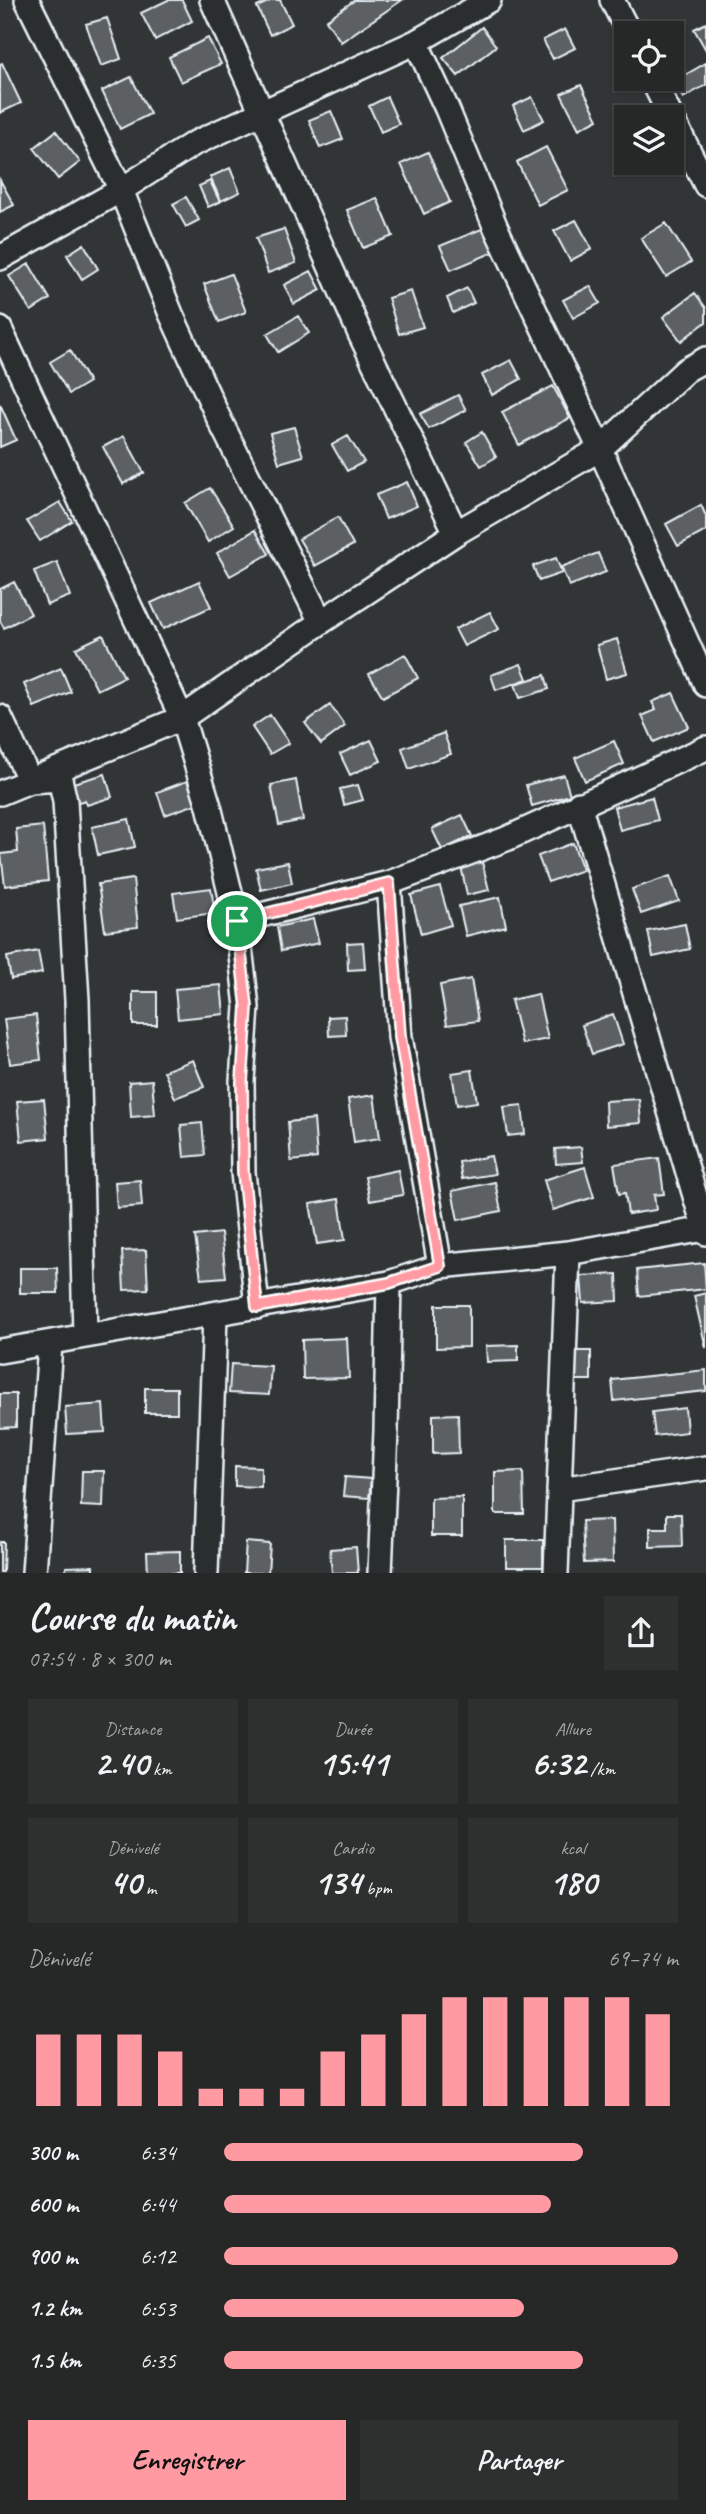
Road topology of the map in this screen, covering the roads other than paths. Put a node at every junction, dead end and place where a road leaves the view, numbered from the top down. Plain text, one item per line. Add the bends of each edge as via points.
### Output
1 (27, 0) edge
2 (212, 0) edge
3 (489, 0) edge
4 (612, 0) edge
5 (623, 21) edge
6 (416, 42) junction
7 (264, 114) junction
8 (684, 142) edge
9 (706, 186) edge
10 (121, 190) junction
11 (0, 258) edge
12 (0, 329) edge
13 (706, 359) edge
14 (600, 449) junction
15 (456, 533) junction
16 (321, 622) junction
17 (706, 685) edge
18 (0, 718) edge
19 (182, 718) junction
20 (706, 748) edge
21 (30, 781) junction
22 (0, 793) edge
23 (579, 804) junction
24 (389, 883) junction
25 (237, 921) junction
26 (705, 1231) edge
27 (568, 1254) junction
28 (440, 1266) junction
29 (389, 1283) junction
30 (257, 1307) junction
31 (215, 1315) junction
32 (85, 1336) junction
33 (50, 1344) junction
34 (0, 1351) edge
35 (706, 1468) edge
36 (559, 1489) junction
37 (34, 1573) edge
38 (206, 1573) edge
39 (380, 1573) edge
40 (556, 1573) edge

1 - 10 street
2 - 7 street
3 - 6 street
4 - 5 street
6 - 7 street
6 - 14 street via 496,228
7 - 10 street via 193,144
7 - 15 street via 361,336
8 - 9 street
10 - 11 street
10 - 16 street via 219,419
12 - 19 street
13 - 14 street via 686,370
14 - 15 street
14 - 17 street
15 - 16 street
16 - 19 street
18 - 21 street
19 - 21 street
19 - 25 street
20 - 23 street
21 - 22 street
21 - 32 street via 61,779 65,801 77,1000
23 - 24 street via 506,839
23 - 26 street
24 - 25 street
24 - 28 street via 400,1037
25 - 30 street via 247,1007 243,1172
26 - 27 street
27 - 28 street
27 - 36 street
28 - 29 street
29 - 30 street
29 - 39 street
30 - 31 street
31 - 32 street
31 - 38 street
32 - 33 street
33 - 34 street
33 - 37 street
35 - 36 street
36 - 40 street

